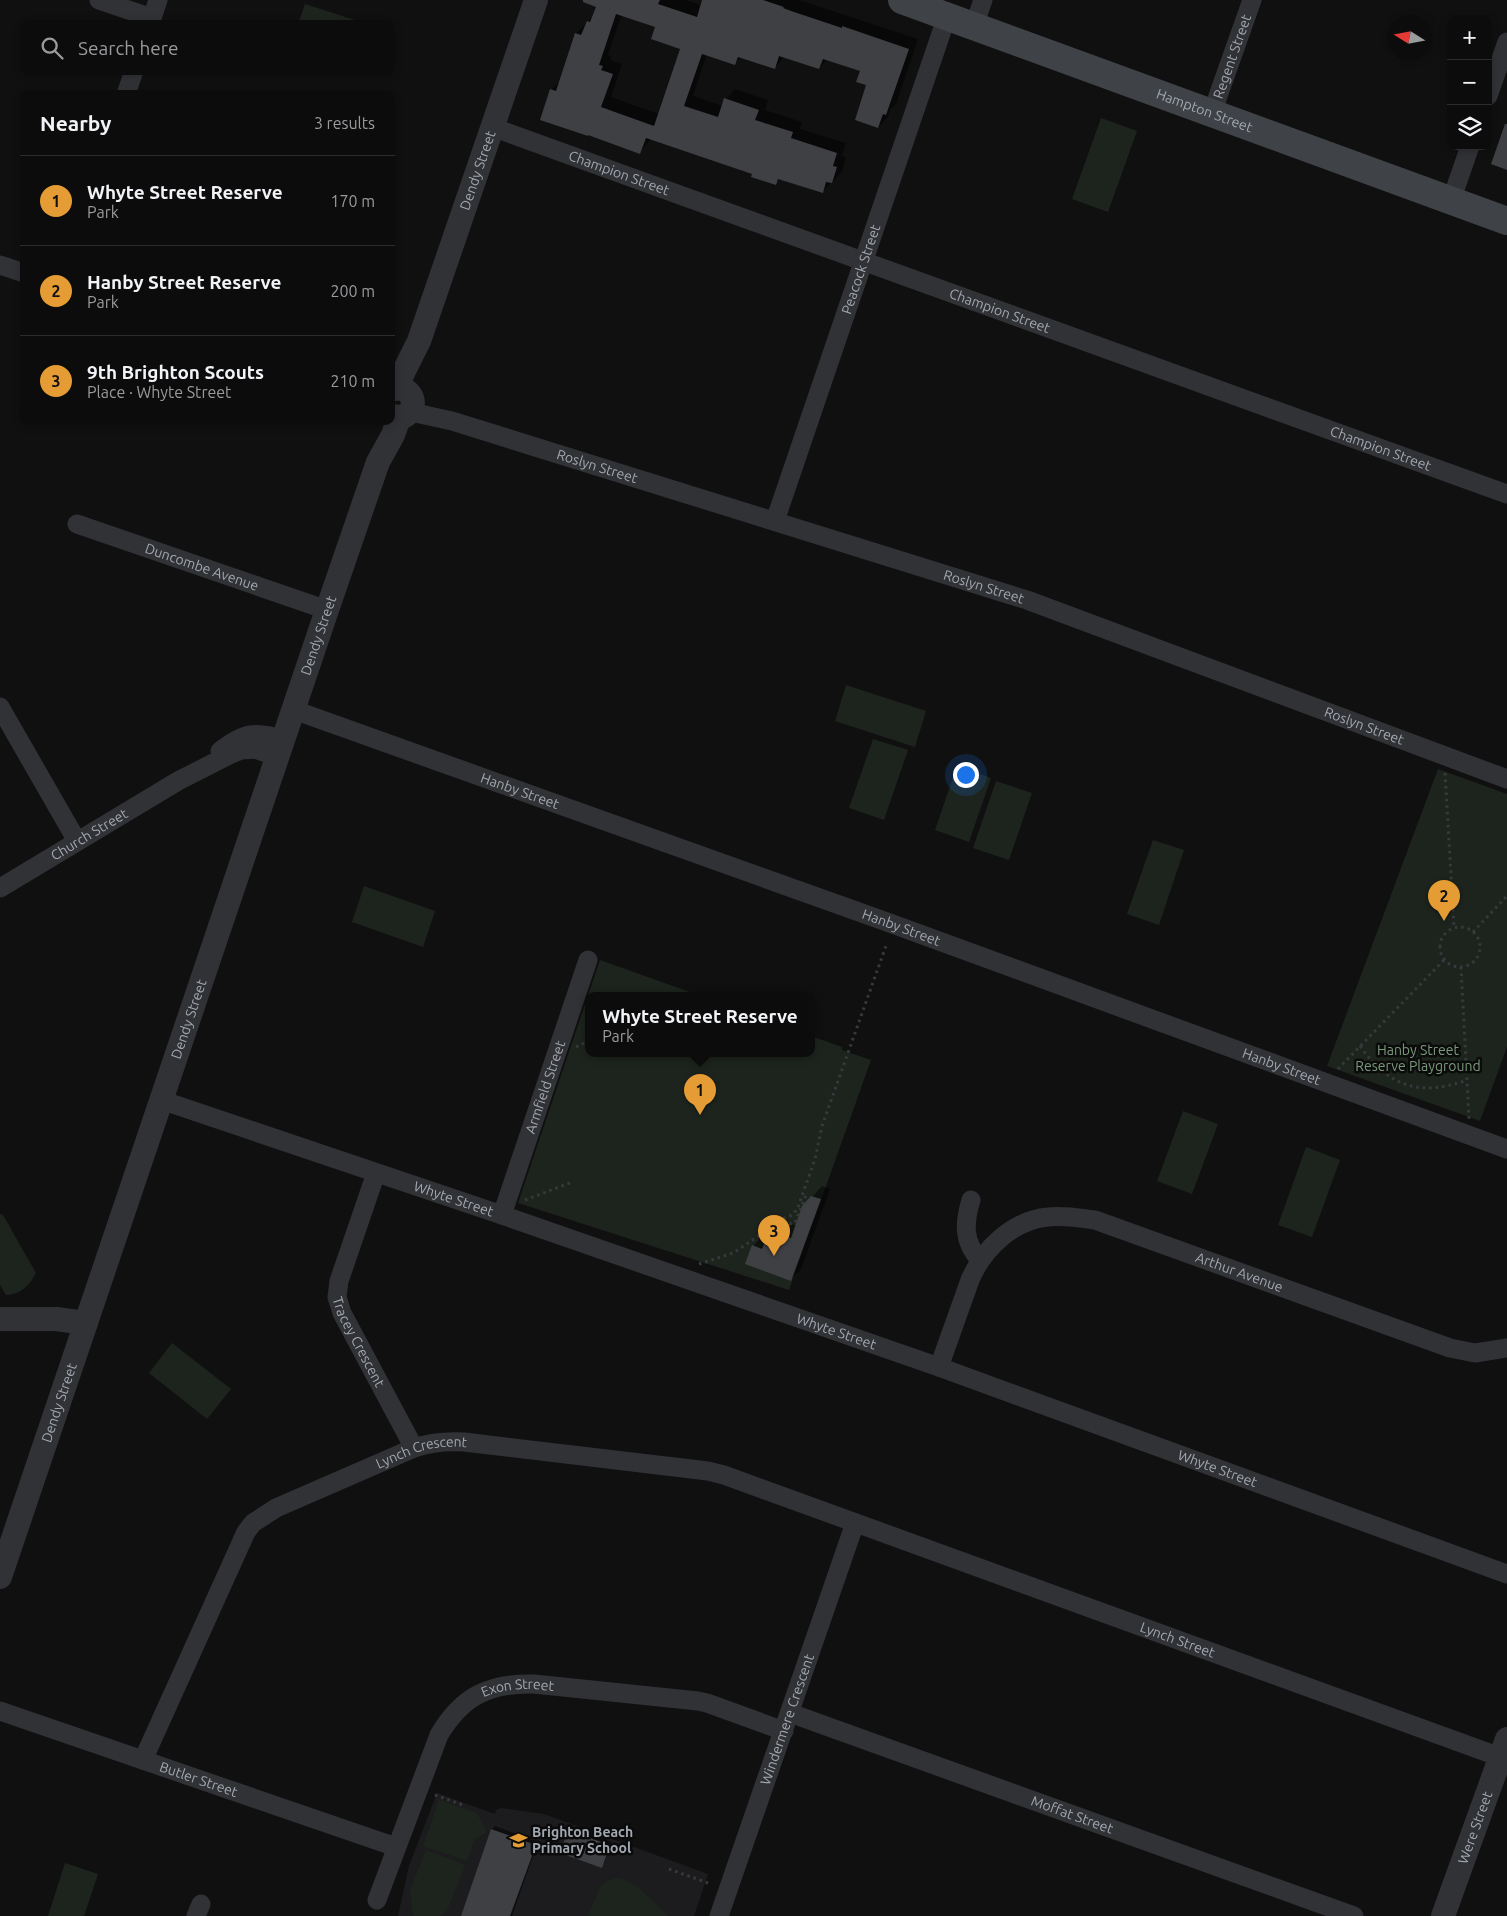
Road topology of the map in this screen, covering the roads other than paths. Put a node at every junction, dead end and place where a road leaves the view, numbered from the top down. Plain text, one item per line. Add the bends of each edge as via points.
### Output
1 (99, 0) edge
2 (158, 0) edge
3 (536, 0) edge
4 (902, 0) edge
5 (983, 0) edge
6 (1252, 0) edge
7 (947, 16) junction
8 (149, 20) edge
9 (151, 20) edge
10 (974, 26) junction
11 (1506, 46) edge
12 (133, 75) edge
13 (1492, 85) edge
14 (127, 90) edge
15 (1212, 113) junction
16 (492, 126) junction
17 (1469, 150) edge
18 (1451, 201) junction
19 (1507, 221) edge
20 (864, 261) junction
21 (0, 265) edge
22 (20, 272) edge
23 (399, 405) edge
24 (1507, 494) edge
25 (775, 521) junction
26 (77, 524) dead end
27 (327, 610) junction
28 (0, 707) edge
29 (294, 710) junction
30 (281, 748) junction
31 (1507, 779) edge
32 (77, 841) junction
33 (0, 888) edge
34 (588, 960) dead end
35 (161, 1100) junction
36 (1507, 1149) edge
37 (376, 1173) junction
38 (971, 1200) dead end
39 (502, 1215) junction
40 (980, 1260) junction
41 (0, 1319) edge
42 (86, 1323) junction
43 (1507, 1348) edge
44 (939, 1367) junction
45 (414, 1448) junction
46 (855, 1523) junction
47 (1507, 1574) edge
48 (0, 1577) edge
49 (0, 1711) edge
50 (790, 1713) junction
51 (784, 1731) junction
52 (1504, 1748) edge
53 (143, 1760) junction
54 (396, 1847) junction
55 (377, 1900) dead end
56 (718, 1916) edge
57 (1354, 1916) edge
58 (1443, 1916) edge

1 - 8 street
2 - 9 street
3 - 16 street, Dendy Street
4 - 7 main road, Hampton Street
5 - 10 street
6 - 15 street, Regent Street
7 - 10 main road, Hampton Street
7 - 20 street, Peacock Street
10 - 15 main road, Hampton Street
11 - 13 street
12 - 14 street
15 - 18 main road, Hampton Street
16 - 20 street, Champion Street
16 - 23 street, Dendy Street
17 - 18 street
18 - 19 main road, Hampton Street
20 - 24 street, Champion Street
20 - 25 street, Peacock Street
21 - 22 street
23 - 25 street, Roslyn Street
23 - 27 street, Dendy Street via 393,435 378,462
25 - 31 street, Roslyn Street via 1027,600
26 - 27 street, Duncombe Avenue
27 - 29 street, Dendy Street
28 - 32 street
29 - 30 street, Dendy Street
29 - 36 street, Hanby Street
30 - 32 street, Church Street via 260,734 241,736 178,781
30 - 35 street, Dendy Street
32 - 33 street, Church Street
34 - 39 street, Armfield Street
35 - 37 street, Whyte Street
35 - 42 street, Dendy Street
37 - 39 street, Whyte Street
37 - 45 street, Tracey Crescent via 339,1281 337,1297 342,1313
38 - 40 street via 965,1229 973,1253
39 - 44 street, Whyte Street
40 - 43 street, Arthur Avenue via 998,1240 1028,1221 1061,1216 1095,1220 1450,1348 1476,1353
40 - 44 street, Arthur Avenue
41 - 42 street via 56,1319
42 - 48 street, Dendy Street
44 - 47 street, Whyte Street
45 - 46 street, Lynch Crescent via 431,1442 464,1442 716,1473
45 - 53 street, Lynch Crescent via 276,1508 253,1523 246,1532
46 - 50 street, Windermere Crescent
46 - 52 street, Lynch Street
49 - 53 street, Butler Street
50 - 51 street, Windermere Crescent
50 - 57 street, Moffat Street
51 - 54 street, Exon Street via 698,1701 534,1684 500,1686 469,1700 448,1719 432,1751
51 - 56 street, Windermere Crescent
52 - 58 street, Were Street
53 - 54 street, Butler Street
54 - 55 street, Exon Street

